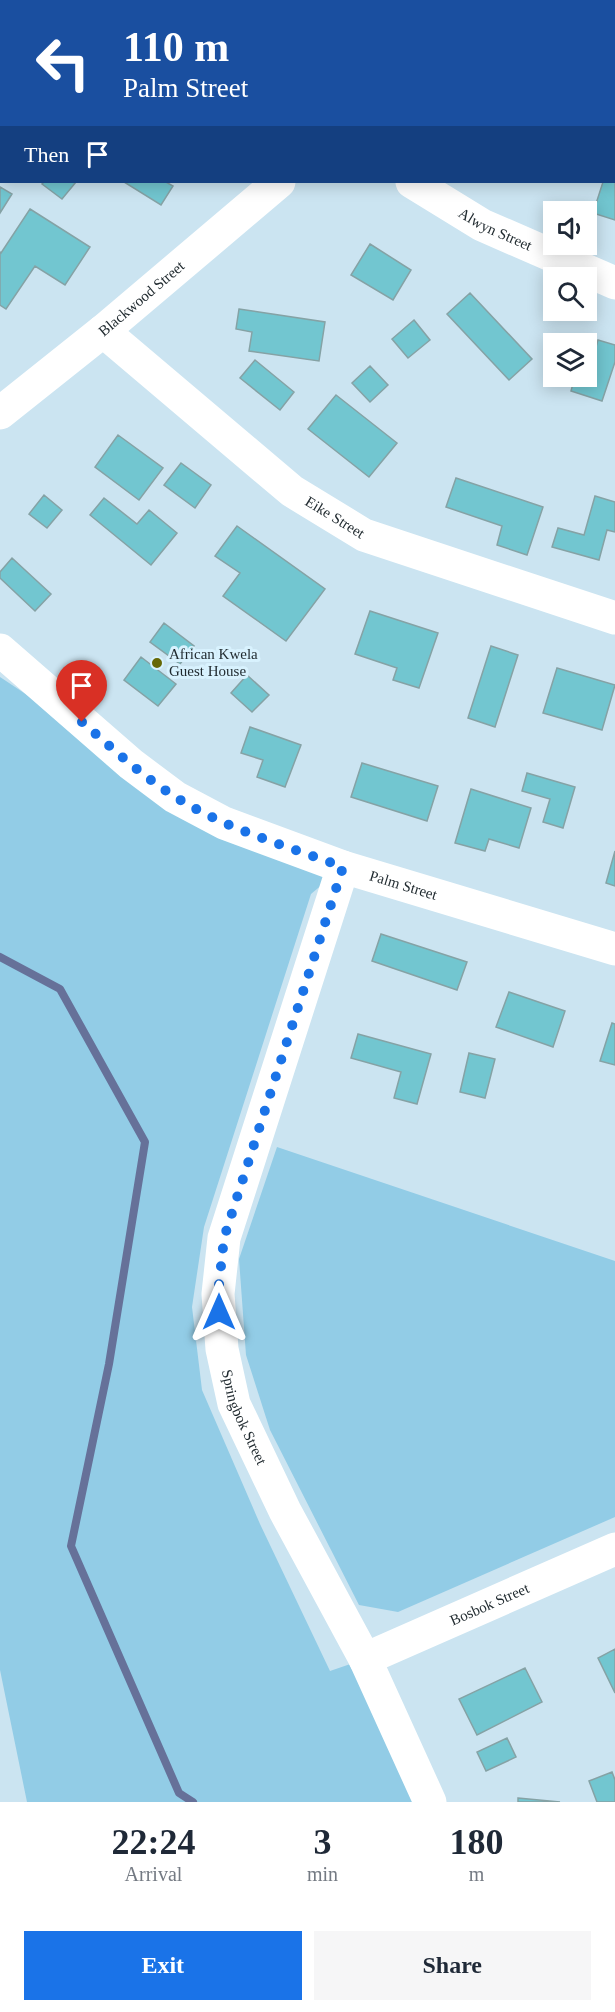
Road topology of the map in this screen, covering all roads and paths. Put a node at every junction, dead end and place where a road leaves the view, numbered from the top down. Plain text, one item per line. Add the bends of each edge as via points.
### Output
1 (278, 183) edge
2 (414, 183) edge
3 (615, 283) edge
4 (103, 331) junction
5 (4, 402) edge
6 (615, 618) edge
7 (0, 650) edge
8 (343, 867) junction
9 (615, 949) edge
10 (615, 1549) edge
11 (365, 1659) junction
12 (430, 1802) edge

1 - 4 street, Blackwood Street
2 - 3 street, Alwyn Street via 482,225
4 - 5 street, Blackwood Street
4 - 6 street, Eike Street via 292,491 364,535
7 - 8 street, Palm Street via 131,764 175,797 224,823
8 - 9 street, Palm Street
8 - 11 street, Springbok Street via 224,1238 218,1294 222,1349 234,1404 285,1511
10 - 11 street, Bosbok Street
11 - 12 street, Springbok Street

